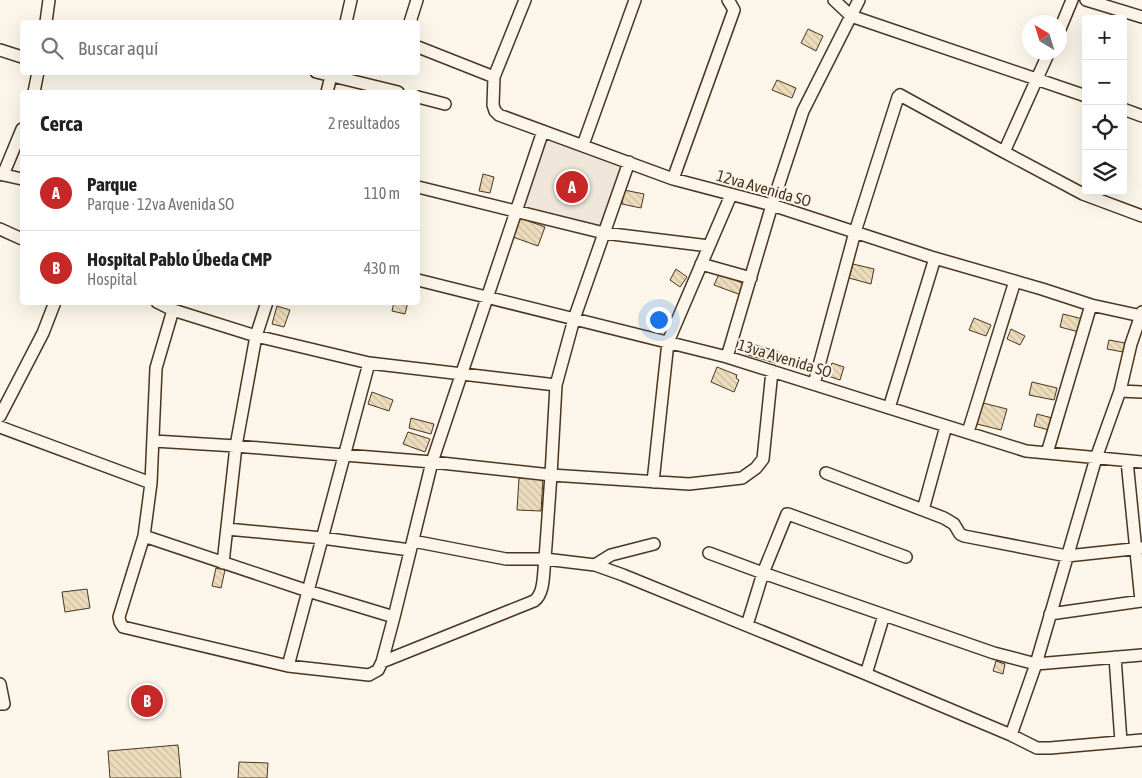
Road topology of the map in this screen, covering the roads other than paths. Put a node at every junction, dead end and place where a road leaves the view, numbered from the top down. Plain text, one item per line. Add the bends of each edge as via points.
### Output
1 (49, 0) edge
2 (351, 0) edge
3 (417, 0) edge
4 (525, 0) edge
5 (635, 0) edge
6 (728, 0) edge
7 (834, 0) edge
8 (860, 0) edge
9 (1072, 0) edge
10 (1086, 0) edge
11 (1066, 15) edge
12 (851, 16) junction
13 (1142, 17) edge
14 (46, 20) edge
15 (349, 20) edge
16 (411, 20) edge
17 (420, 48) edge
18 (0, 50) edge
19 (20, 57) edge
20 (1047, 60) edge
21 (37, 75) edge
22 (332, 75) edge
23 (336, 75) edge
24 (494, 77) junction
25 (1038, 80) junction
26 (34, 90) edge
27 (328, 90) edge
28 (391, 90) edge
29 (1082, 95) edge
30 (420, 98) edge
31 (445, 104) dead end
32 (1127, 110) edge
33 (1142, 116) edge
34 (543, 130) junction
35 (20, 134) edge
36 (583, 145) junction
37 (1004, 152) junction
38 (629, 162) junction
39 (2, 175) edge
40 (20, 179) edge
41 (673, 179) junction
42 (420, 187) edge
43 (731, 194) junction
44 (772, 206) junction
45 (516, 211) junction
46 (1142, 216) edge
47 (0, 229) edge
48 (855, 232) junction
49 (604, 233) junction
50 (20, 239) edge
51 (709, 246) junction
52 (935, 258) junction
53 (701, 264) junction
54 (751, 278) junction
55 (420, 280) edge
56 (1015, 281) junction
57 (487, 297) junction
58 (54, 305) edge
59 (163, 305) edge
60 (266, 305) edge
61 (1091, 305) junction
62 (173, 310) junction
63 (1142, 314) edge
64 (574, 320) junction
65 (256, 336) junction
66 (668, 342) junction
67 (727, 357) junction
68 (369, 363) junction
69 (772, 371) junction
70 (462, 373) junction
71 (814, 384) junction
72 (556, 385) junction
73 (1120, 391) junction
74 (1142, 392) edge
75 (889, 408) junction
76 (0, 416) edge
77 (946, 426) junction
78 (0, 427) edge
79 (968, 432) junction
80 (154, 441) junction
81 (236, 446) junction
82 (1047, 453) junction
83 (344, 456) junction
84 (1096, 458) junction
85 (1127, 461) junction
86 (432, 462) junction
87 (1142, 462) edge
88 (826, 473) dead end
89 (551, 475) junction
90 (653, 482) junction
91 (151, 483) junction
92 (923, 510) junction
93 (227, 529) junction
94 (144, 536) junction
95 (322, 538) junction
96 (654, 544) dead end
97 (411, 546) junction
98 (1139, 548) edge
99 (709, 553) dead end
100 (1067, 556) junction
101 (906, 557) dead end
102 (545, 559) junction
103 (223, 563) junction
104 (595, 565) junction
105 (763, 573) junction
106 (308, 591) junction
107 (1141, 601) edge
108 (1050, 614) junction
109 (884, 615) junction
110 (394, 616) junction
111 (747, 625) junction
112 (1142, 655) edge
113 (1115, 657) junction
114 (382, 662) junction
115 (1036, 664) junction
116 (288, 666) junction
117 (866, 674) junction
118 (0, 684) edge
119 (0, 704) edge
120 (1011, 735) junction
121 (1142, 740) edge
122 (1121, 742) junction

1 - 14 street
2 - 15 street
3 - 16 street
4 - 24 street, 12va Avenida SO
5 - 36 street
6 - 41 street via 734,10
7 - 12 street
8 - 12 street
9 - 11 street
10 - 13 street
12 - 25 street
12 - 44 street via 803,111
17 - 24 street
18 - 19 street
20 - 25 street
21 - 26 street
22 - 27 street
23 - 28 street
24 - 34 street, 12va Avenida SO via 492,105 495,111
25 - 29 street
25 - 37 street
30 - 31 street
32 - 33 street
34 - 36 street, 12va Avenida SO
34 - 45 street
35 - 39 street
36 - 38 street, 12va Avenida SO
37 - 46 street via 1083,194
37 - 48 street via 900,95
38 - 41 street, 12va Avenida SO
38 - 49 street
39 - 40 street
41 - 43 street, 12va Avenida SO
42 - 45 street
43 - 44 street, 12va Avenida SO
43 - 51 street
44 - 48 street, 12va Avenida SO
44 - 54 street
45 - 49 street
45 - 57 street
47 - 50 street
48 - 52 street, 12va Avenida SO
48 - 71 street
49 - 51 street
49 - 64 street
51 - 53 street
52 - 56 street, 12va Avenida SO
52 - 75 street
53 - 54 street
53 - 66 street
54 - 67 street
55 - 57 street, 13va Avenida SO
56 - 61 street, 12va Avenida SO
56 - 79 street
57 - 64 street, 13va Avenida SO
57 - 70 street
58 - 76 street
59 - 62 street
60 - 65 street
61 - 63 street, 12va Avenida SO
61 - 82 street
62 - 65 street
62 - 80 street via 156,368
63 - 73 street
64 - 66 street, 13va Avenida SO
64 - 72 street
65 - 68 street
65 - 81 street
66 - 67 street, 13va Avenida SO
66 - 90 street
67 - 69 street, 13va Avenida SO
68 - 70 street
68 - 83 street
69 - 71 street, 13va Avenida SO
69 - 90 street via 763,459 756,468 742,478 689,484
70 - 72 street
70 - 86 street
71 - 75 street, 13va Avenida SO
72 - 89 street
73 - 74 street
73 - 84 street
75 - 77 street, 13va Avenida SO
77 - 79 street, 13va Avenida SO
77 - 92 street
78 - 91 street
79 - 82 street, 13va Avenida SO
80 - 81 street
80 - 91 street
81 - 83 street
81 - 93 street
82 - 84 street, 13va Avenida SO
83 - 86 street
83 - 95 street
84 - 85 street, 13va Avenida SO
84 - 100 street
85 - 87 street, 13va Avenida SO
85 - 98 street
86 - 89 street
86 - 97 street
88 - 92 street
89 - 90 street
89 - 102 street
91 - 94 street
92 - 100 street via 954,524 964,536
93 - 95 street
93 - 103 street
94 - 103 street
94 - 116 street via 119,617 123,627
95 - 97 street
95 - 106 street
96 - 104 street via 611,555
97 - 102 street via 506,559
97 - 110 street
98 - 100 street
98 - 107 street
99 - 105 street
100 - 108 street
101 - 105 street via 788,514
102 - 104 street
102 - 114 street via 541,593 534,601
103 - 106 street
104 - 111 street
105 - 109 street
105 - 111 street
106 - 110 street
106 - 116 street
107 - 108 street
108 - 115 street
109 - 115 street
109 - 117 street
110 - 114 street
111 - 117 street
112 - 113 street
113 - 115 street
113 - 122 street
114 - 116 street via 378,670 369,675
115 - 120 street
117 - 120 street
118 - 119 street via 4,704
120 - 122 street via 1037,748
121 - 122 street

